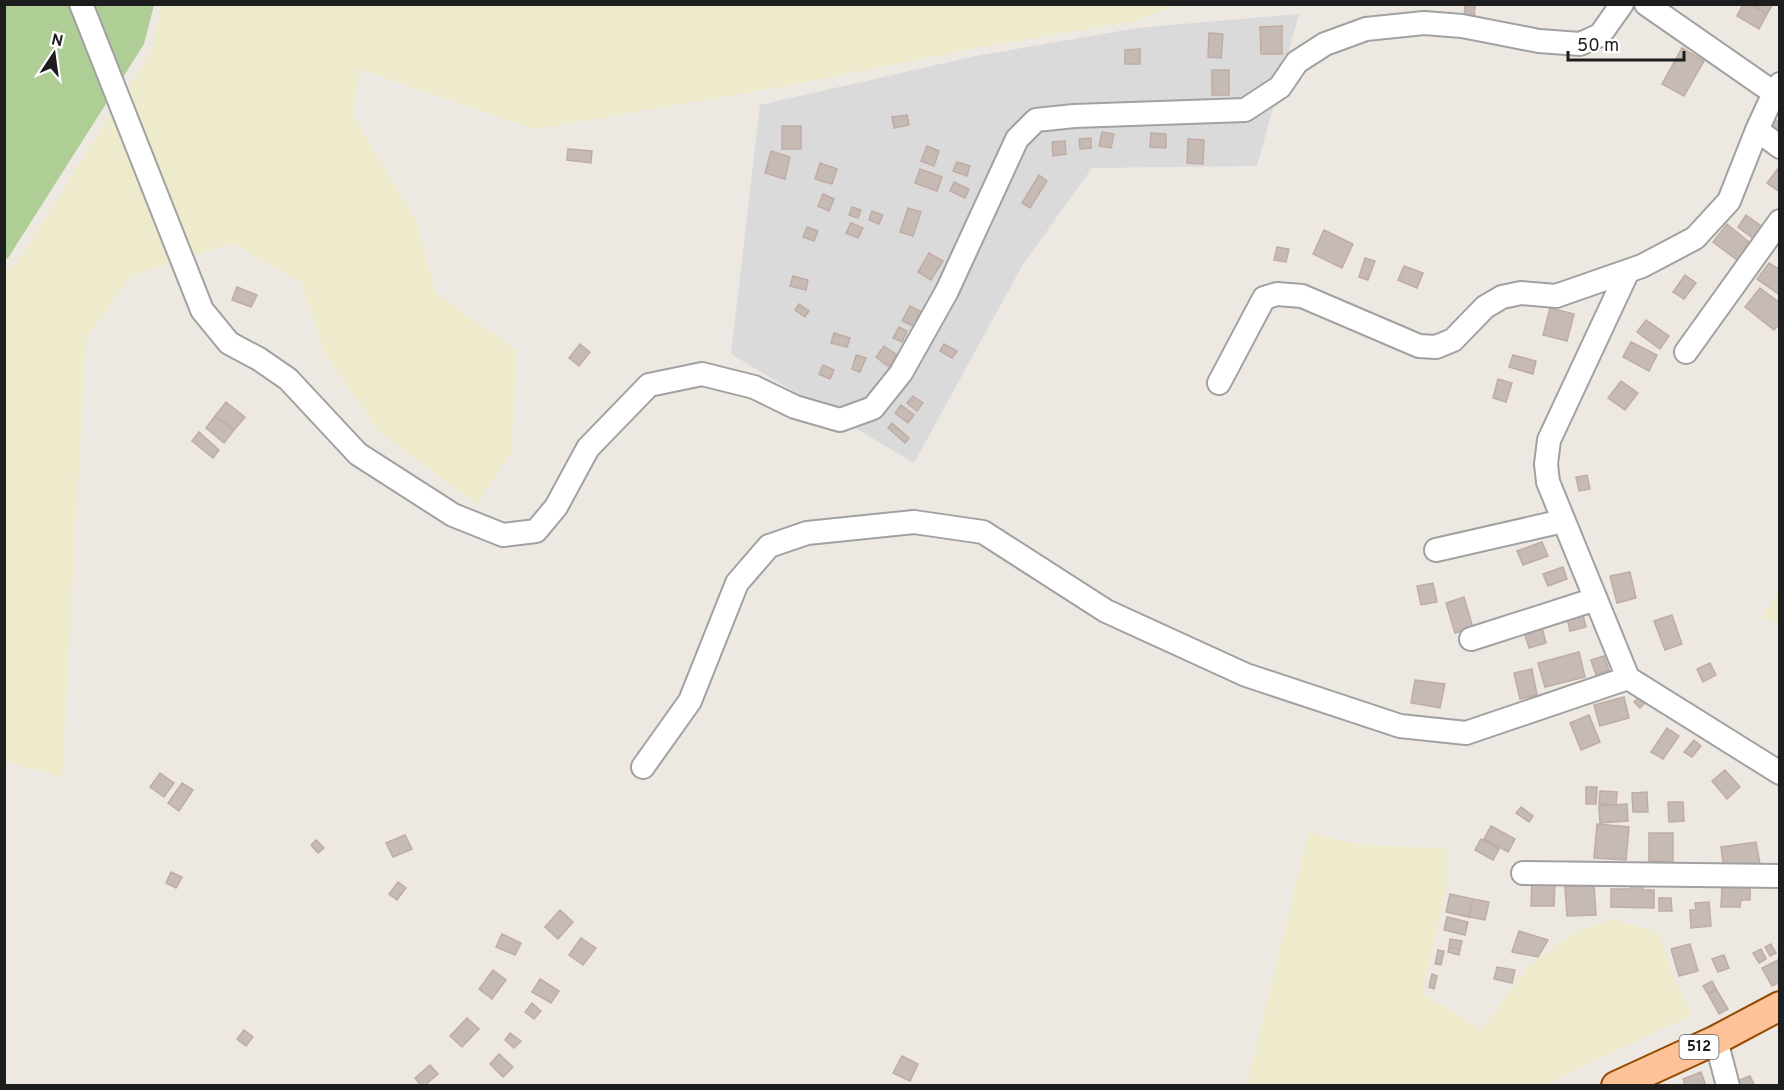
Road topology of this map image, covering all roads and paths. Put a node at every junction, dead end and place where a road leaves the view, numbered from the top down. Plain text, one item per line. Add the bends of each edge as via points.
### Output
1 (81, 4) edge
2 (1622, 4) edge
3 (1646, 4) edge
4 (1777, 89) edge
5 (1757, 130) junction
6 (1779, 147) edge
7 (1779, 221) edge
8 (1628, 271) junction
9 (1686, 352) dead end
10 (1219, 383) dead end
11 (1563, 521) junction
12 (1436, 550) dead end
13 (1596, 599) junction
14 (1471, 639) dead end
15 (1628, 678) junction
16 (643, 767) dead end
17 (1779, 773) edge
18 (1523, 873) dead end
19 (1779, 876) edge
20 (1779, 1006) edge
21 (1716, 1040) junction
22 (1616, 1086) edge
23 (1728, 1086) edge

1 - 2 street via 202,310 229,343 288,379 358,454 453,515 502,535 536,531 556,507 588,448 649,385 702,374 754,387 795,407 840,420 873,408 901,373 947,291 1017,138 1036,120 1245,111 1280,87 1297,62 1325,44 1366,29 1424,23 1580,44 1600,35
3 - 4 street
4 - 5 street
5 - 6 street
5 - 8 street via 1729,201 1712,220 1695,238
7 - 9 street
8 - 10 street via 1556,296 1521,293 1502,297 1485,307 1453,340 1436,347 1419,346 1302,296 1277,294 1264,298
8 - 11 street via 1550,440 1548,482
11 - 12 street
11 - 13 street
13 - 14 street
13 - 15 street
15 - 16 street via 1466,733 1400,726 1246,675 1106,611 983,532 914,522 807,533 769,546 737,583 690,701
15 - 17 street
18 - 19 street
20 - 21 main road, 512
21 - 22 main road, 512
21 - 23 street

